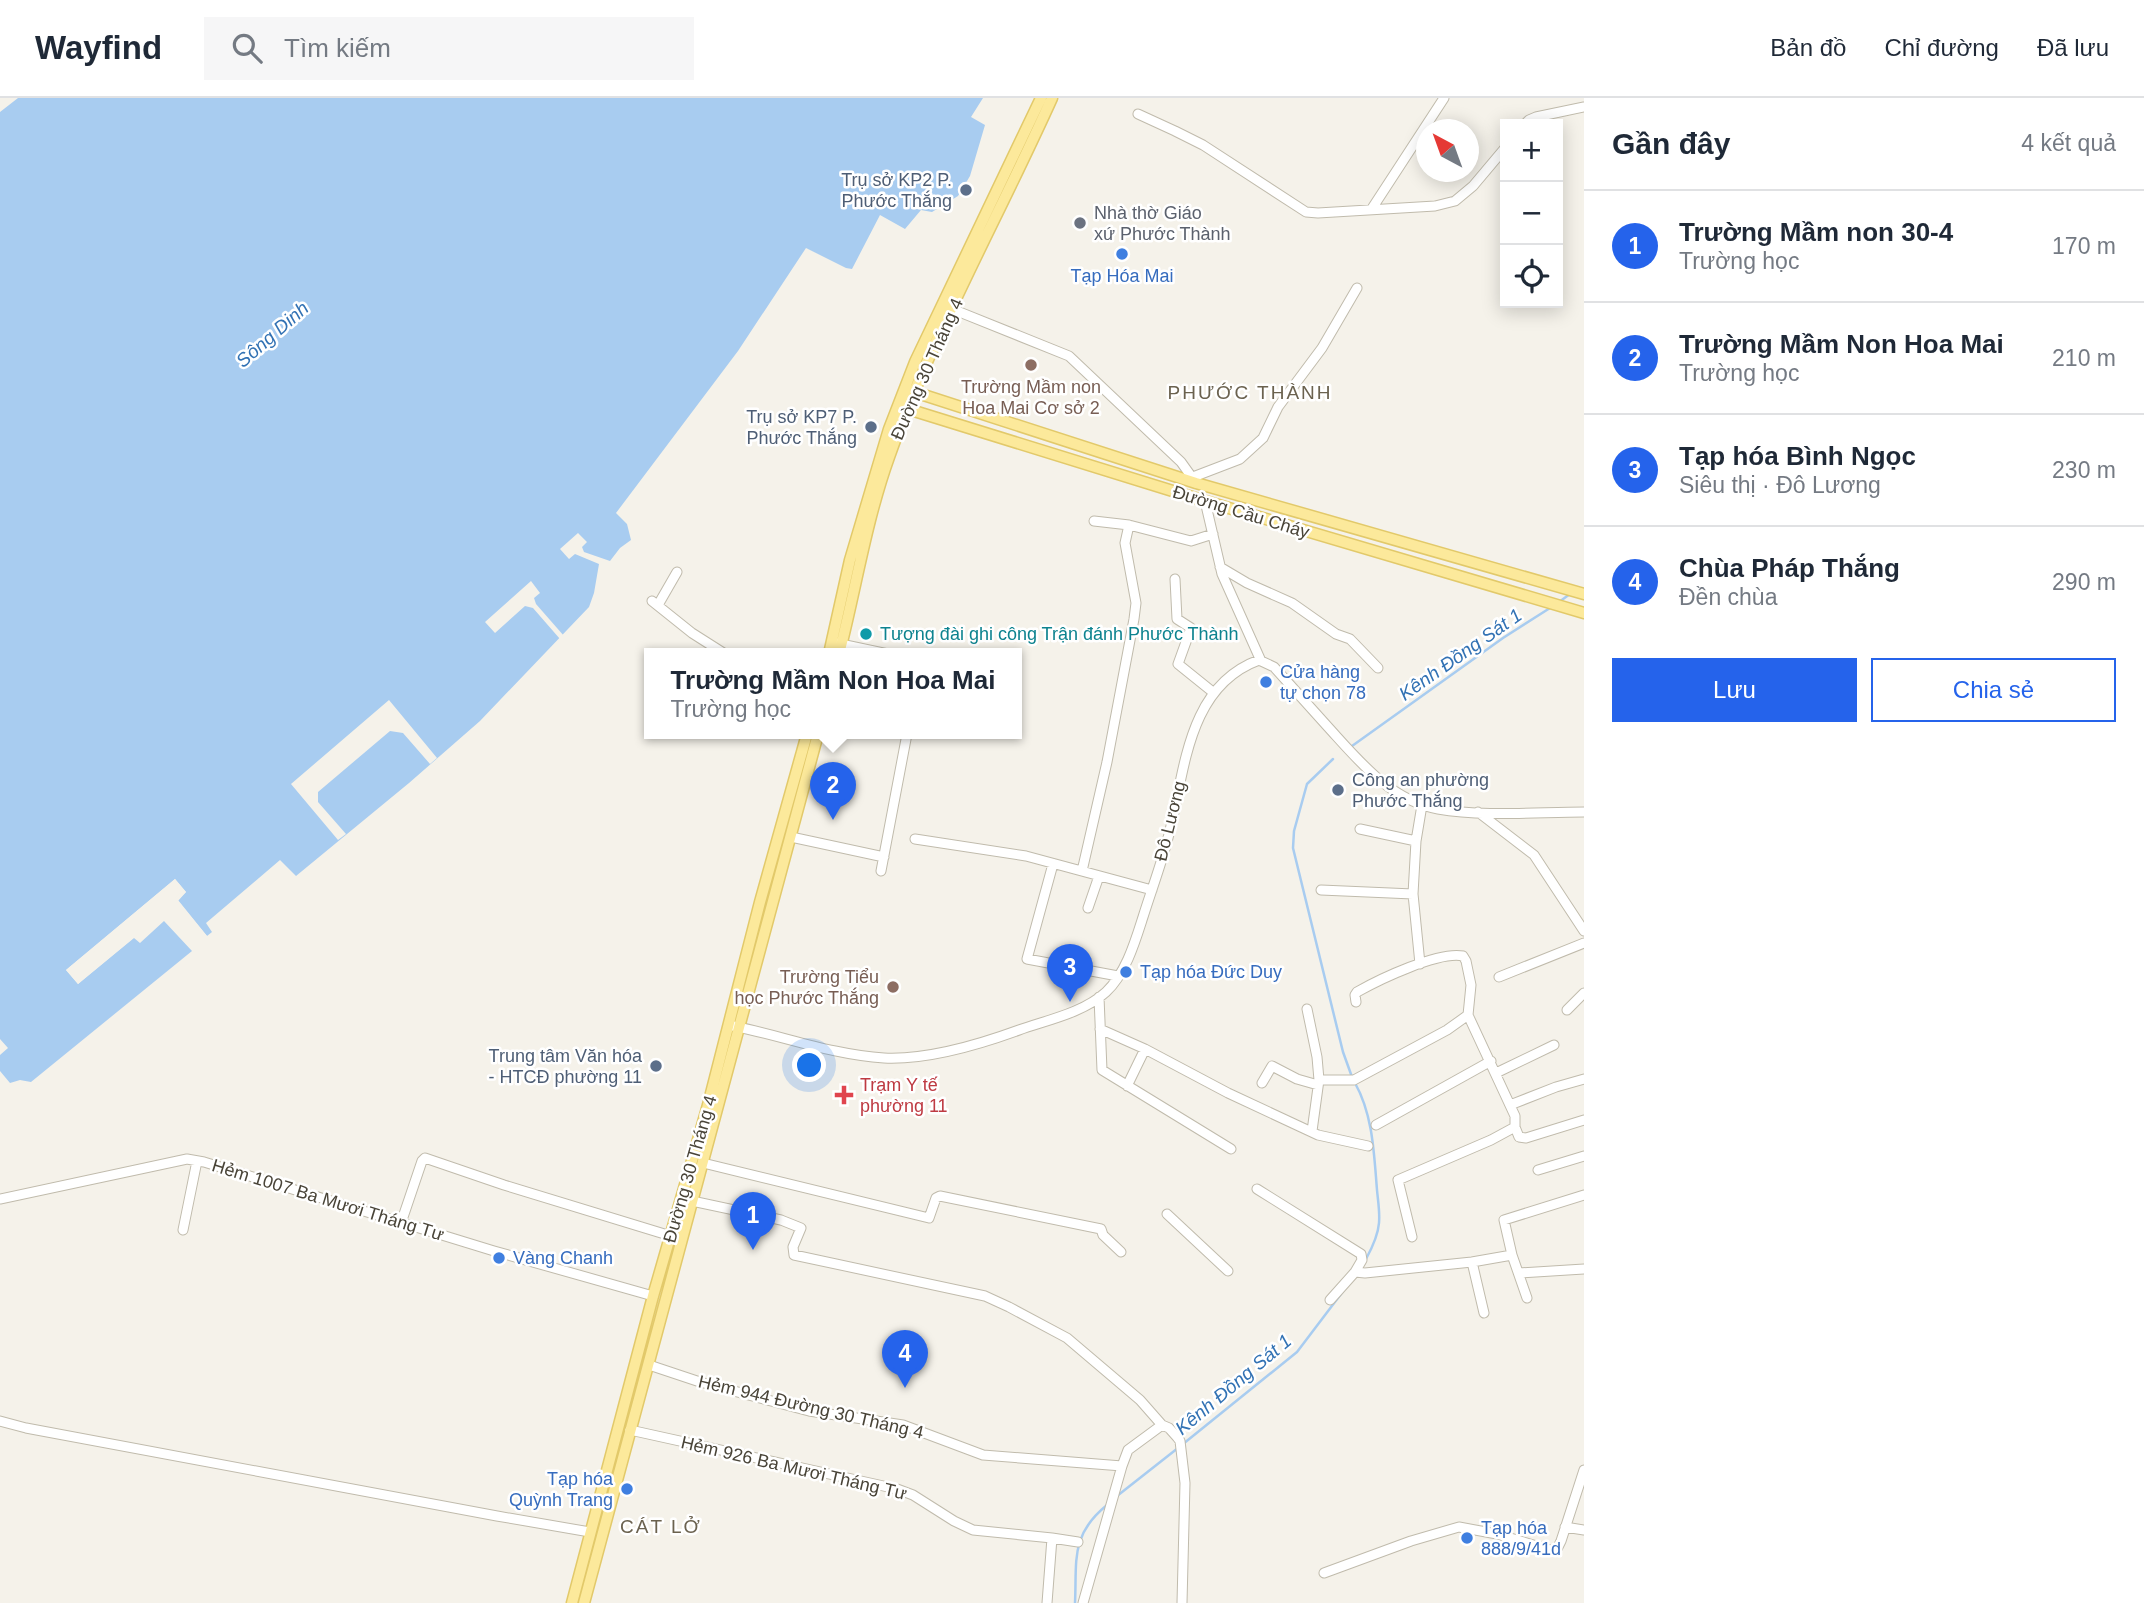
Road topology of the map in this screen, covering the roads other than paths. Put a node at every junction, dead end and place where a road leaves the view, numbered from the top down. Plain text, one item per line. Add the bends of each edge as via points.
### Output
1 (1041, 98) edge
2 (1052, 98) edge
3 (1444, 98) edge
4 (1584, 107) edge
5 (1138, 114) dead end
6 (1531, 119) edge
7 (1027, 139) junction
8 (1500, 154) edge
9 (1371, 210) junction
10 (1357, 288) dead end
11 (952, 309) junction
12 (931, 342) junction
13 (909, 390) junction
14 (903, 407) junction
15 (1194, 480) junction
16 (1205, 501) junction
17 (1285, 509) junction
18 (1094, 521) dead end
19 (1281, 524) junction
20 (1129, 525) junction
21 (1213, 534) junction
22 (1220, 567) junction
23 (677, 572) dead end
24 (1175, 579) dead end
25 (1584, 594) edge
26 (1584, 613) edge
27 (716, 648) edge
28 (835, 648) edge
29 (1261, 661) junction
30 (1378, 668) dead end
31 (1214, 693) junction
32 (806, 739) edge
33 (817, 739) edge
34 (906, 739) edge
35 (787, 804) junction
36 (1422, 804) junction
37 (799, 809) junction
38 (1478, 812) junction
39 (1584, 812) edge
40 (1360, 829) dead end
41 (791, 837) junction
42 (915, 839) dead end
43 (1416, 841) junction
44 (884, 857) junction
45 (1053, 864) junction
46 (881, 870) dead end
47 (1082, 871) junction
48 (1099, 876) junction
49 (1152, 890) junction
50 (1321, 890) dead end
51 (1413, 894) junction
52 (1088, 908) dead end
53 (1584, 931) edge
54 (1584, 943) edge
55 (1420, 964) junction
56 (1118, 976) junction
57 (1499, 977) dead end
58 (1584, 993) edge
59 (1098, 997) junction
60 (1356, 1002) dead end
61 (1307, 1009) dead end
62 (1567, 1010) dead end
63 (1468, 1015) junction
64 (735, 1026) junction
65 (1100, 1028) junction
66 (1554, 1045) dead end
67 (1145, 1049) junction
68 (1491, 1061) junction
69 (1496, 1073) junction
70 (1584, 1079) edge
71 (1318, 1082) junction
72 (1262, 1083) dead end
73 (1127, 1086) junction
74 (1510, 1105) junction
75 (1584, 1120) edge
76 (1376, 1125) dead end
77 (1515, 1128) junction
78 (1312, 1131) junction
79 (1368, 1146) dead end
80 (1231, 1149) dead end
81 (1584, 1156) edge
82 (197, 1161) junction
83 (703, 1163) junction
84 (1538, 1170) dead end
85 (1257, 1189) dead end
86 (1584, 1195) edge
87 (0, 1199) edge
88 (692, 1201) junction
89 (1167, 1214) dead end
90 (401, 1223) junction
91 (183, 1230) dead end
92 (671, 1236) junction
93 (1412, 1237) dead end
94 (1121, 1252) dead end
95 (1512, 1255) junction
96 (1472, 1262) junction
97 (1584, 1269) edge
98 (1228, 1271) dead end
99 (1359, 1272) junction
100 (1519, 1273) junction
101 (653, 1296) junction
102 (1527, 1298) dead end
103 (1330, 1300) dead end
104 (1484, 1313) dead end
105 (649, 1364) junction
106 (0, 1421) edge
107 (1162, 1425) junction
108 (630, 1430) junction
109 (1122, 1466) junction
110 (1584, 1470) edge
111 (1565, 1528) junction
112 (1584, 1530) edge
113 (590, 1532) junction
114 (603, 1535) junction
115 (1052, 1538) junction
116 (1078, 1542) dead end
117 (1324, 1573) dead end
118 (572, 1603) edge
119 (584, 1603) edge
120 (1047, 1603) edge
121 (1083, 1603) edge
122 (1182, 1603) edge

1 - 7 main road, Đường 30 Tháng 4
2 - 7 main road, Đường 30 Tháng 4
3 - 9 street
4 - 6 street
5 - 9 street via 1203,145 1306,212
7 - 11 main road, Đường 30 Tháng 4
7 - 12 main road, Đường 30 Tháng 4
8 - 9 street via 1455,201
10 - 15 street via 1322,348 1278,407 1263,438 1240,459
11 - 12 main road, Đường 30 Tháng 4
11 - 15 street via 1069,356 1181,462
12 - 13 main road, Đường 30 Tháng 4
13 - 14 main road, Đường 30 Tháng 4
13 - 15 main road, Đường Cầu Cháy
14 - 16 main road, Đường Cầu Cháy
14 - 28 main road, Đường 30 Tháng 4 via 881,451 849,560 852,575
15 - 17 main road, Đường Cầu Cháy
16 - 19 main road, Đường Cầu Cháy
16 - 21 street
17 - 19 main road
17 - 25 main road, Đường Cầu Cháy
18 - 20 street
19 - 26 main road, Đường Cầu Cháy
20 - 21 street via 1191,541
20 - 47 street via 1125,543 1135,619
21 - 22 street
22 - 29 street
22 - 30 street via 1350,639
23 - 27 street via 655,603
24 - 31 street via 1177,618 1191,628 1178,664
29 - 31 street, Đô Lương via 1246,664
29 - 36 street via 1274,667 1375,776 1401,796
31 - 49 street, Đô Lương via 1196,725 1185,759
32 - 35 main road, Đường 30 Tháng 4
33 - 37 main road, Đường 30 Tháng 4
34 - 44 street
35 - 37 main road
35 - 64 main road, Đường 30 Tháng 4
36 - 38 street
36 - 43 street
37 - 41 main road, Đường 30 Tháng 4
38 - 39 street
38 - 53 street via 1534,855
40 - 43 street
41 - 44 street
41 - 64 main road, Đường 30 Tháng 4
42 - 45 street
43 - 51 street
44 - 46 street
45 - 47 street
45 - 56 street via 1027,959
47 - 48 street
48 - 49 street
48 - 52 street
49 - 56 street, Đô Lương
50 - 51 street
51 - 55 street
54 - 57 street
55 - 60 street via 1357,992
55 - 63 street via 1463,956 1471,985
56 - 59 street, Đô Lương
58 - 62 street
59 - 64 street, Đô Lương via 1069,1013 969,1046 895,1058 846,1053
59 - 65 street
61 - 71 street
63 - 68 street
63 - 71 street via 1354,1080
64 - 83 main road, Đường 30 Tháng 4
64 - 92 main road, Đường 30 Tháng 4
65 - 67 street
65 - 73 street via 1102,1070
66 - 69 street
67 - 73 street
67 - 78 street
68 - 69 street
68 - 76 street
69 - 74 street
70 - 74 street
71 - 72 street via 1297,1079 1272,1066
71 - 78 street
73 - 80 street
74 - 77 street
75 - 77 street via 1523,1139
77 - 93 street via 1398,1180
78 - 79 street
81 - 84 street
82 - 87 street, Hẻm 1007 Ba Mươi Tháng Tư via 187,1159
82 - 90 street, Hẻm 1007 Ba Mươi Tháng Tư
82 - 91 street
83 - 88 main road, Đường 30 Tháng 4
83 - 94 street via 929,1218 940,1196 1101,1229
85 - 99 street via 1358,1251 1362,1259
86 - 95 street via 1504,1220
88 - 105 main road, Đường 30 Tháng 4
88 - 107 street via 800,1228 794,1255 998,1301 1067,1338 1140,1400
89 - 98 street
90 - 92 street via 425,1158
90 - 101 street, Hẻm 1007 Ba Mươi Tháng Tư
92 - 101 main road, Đường 30 Tháng 4
95 - 96 street
95 - 100 street
96 - 99 street
96 - 104 street
97 - 100 street
99 - 103 street
100 - 102 street
101 - 113 main road, Đường 30 Tháng 4
105 - 108 main road, Đường 30 Tháng 4
105 - 109 street, Hẻm 944 Đường 30 Tháng 4 via 798,1408 903,1425 983,1455
106 - 113 street
107 - 109 street via 1128,1450
107 - 122 street via 1180,1441 1185,1483
108 - 114 main road, Đường 30 Tháng 4
108 - 115 street, Hẻm 926 Ba Mươi Tháng Tư via 897,1489 973,1530
109 - 121 street
110 - 111 street
111 - 112 street
111 - 117 street via 1557,1549 1550,1550 1459,1527
113 - 114 main road
113 - 118 main road, Đường 30 Tháng 4
114 - 119 main road, Đường 30 Tháng 4
115 - 116 street, Hẻm 926 Ba Mươi Tháng Tư
115 - 120 street

